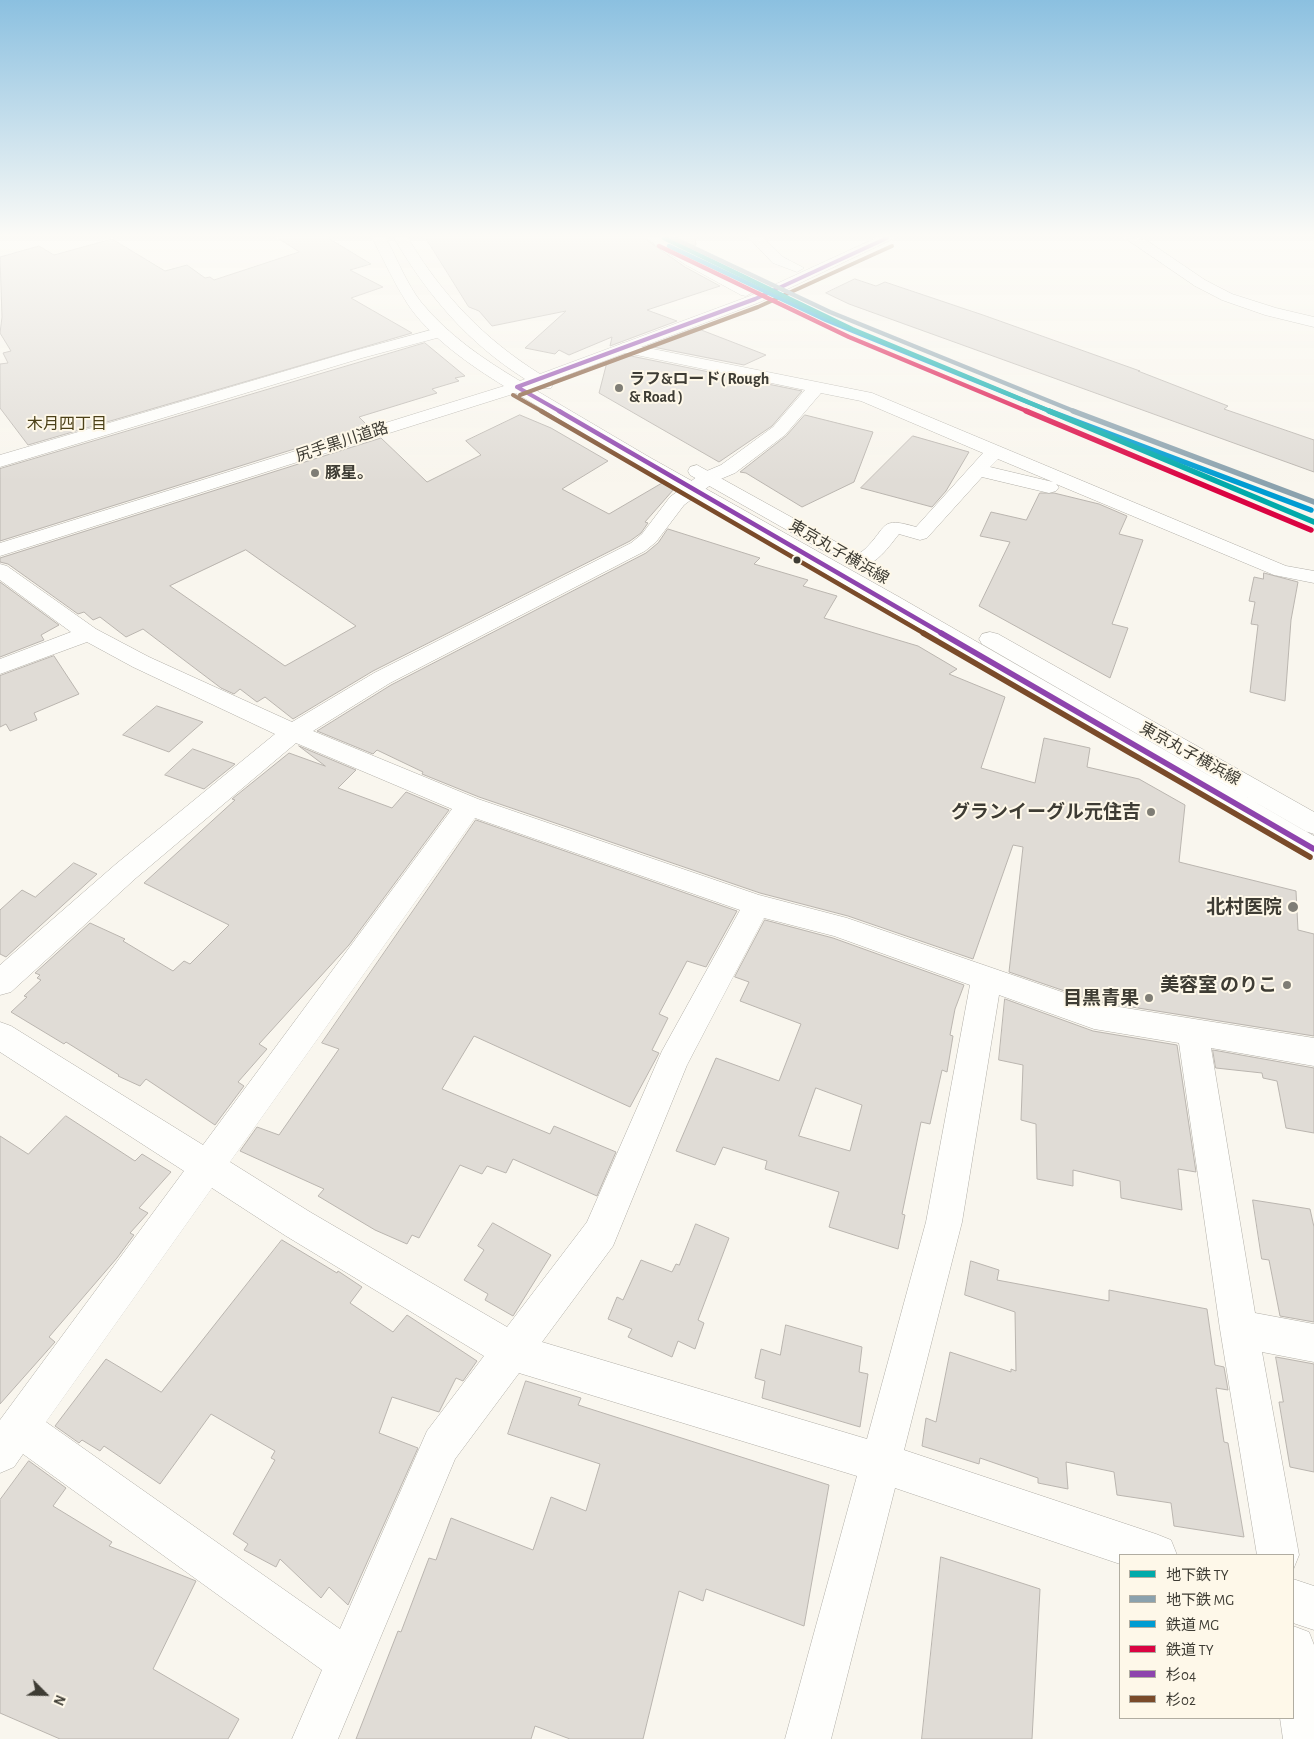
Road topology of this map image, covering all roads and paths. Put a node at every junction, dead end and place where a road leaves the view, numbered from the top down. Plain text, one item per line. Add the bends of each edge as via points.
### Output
1 (430, 319) edge
2 (457, 319) edge
3 (690, 319) edge
4 (703, 319) edge
5 (1299, 319) edge
6 (1314, 322) edge
7 (680, 325) junction
8 (442, 332) junction
9 (623, 348) junction
10 (539, 380) junction
11 (517, 387) junction
12 (818, 387) junction
13 (996, 451) junction
14 (0, 460) edge
15 (977, 470) junction
16 (701, 483) junction
17 (1121, 503) junction
18 (0, 550) edge
19 (856, 562) junction
20 (0, 570) edge
21 (1314, 577) edge
22 (88, 634) junction
23 (0, 667) edge
24 (293, 732) junction
25 (468, 806) junction
26 (1314, 824) edge
27 (1314, 849) edge
28 (757, 905) junction
29 (986, 980) junction
30 (0, 983) edge
31 (1193, 1033) junction
32 (0, 1035) edge
33 (1314, 1052) edge
34 (208, 1165) junction
35 (1239, 1329) junction
36 (1314, 1343) edge
37 (513, 1352) junction
38 (9, 1440) edge
39 (881, 1463) junction
40 (1153, 1554) edge
41 (1278, 1554) edge
42 (1294, 1601) edge
43 (1314, 1608) edge
44 (1294, 1655) edge
45 (349, 1662) junction
46 (315, 1739) edge
47 (808, 1739) edge
48 (1306, 1739) edge

1 - 8 street, 東京丸子横浜線
2 - 10 street, 東京丸子横浜線
3 - 7 street, 尻手黒川道路
4 - 7 street, 尻手黒川道路
5 - 6 street
7 - 9 street, 尻手黒川道路
8 - 11 street, 東京丸子横浜線 via 468,356
8 - 14 street
9 - 10 street, 尻手黒川道路
9 - 12 street
10 - 11 street, 尻手黒川道路
10 - 16 street, 東京丸子横浜線
11 - 16 street, 東京丸子横浜線
11 - 18 street, 尻手黒川道路
12 - 13 street via 866,397
12 - 16 street via 779,432 728,469
13 - 15 street
13 - 17 street
15 - 17 street
15 - 19 street via 920,534 894,527 871,555
16 - 19 street, 東京丸子横浜線
16 - 24 street via 678,501 638,547 382,678
16 - 27 street, 東京丸子横浜線 via 898,606
17 - 21 street via 1281,571
19 - 26 street, 東京丸子横浜線
20 - 22 street
22 - 23 street
22 - 24 street
24 - 25 street
24 - 30 street via 126,871
25 - 28 street
25 - 34 street
28 - 29 street via 837,926
28 - 37 street via 673,1062 600,1234
29 - 31 street via 1094,1016
29 - 39 street via 944,1222
31 - 33 street
31 - 35 street
32 - 34 street
34 - 37 street via 298,1224
34 - 38 street
35 - 36 street
35 - 41 street
37 - 39 street
37 - 45 street via 440,1445
38 - 45 street
39 - 40 street
39 - 47 street
42 - 43 street
44 - 48 street
45 - 46 street

